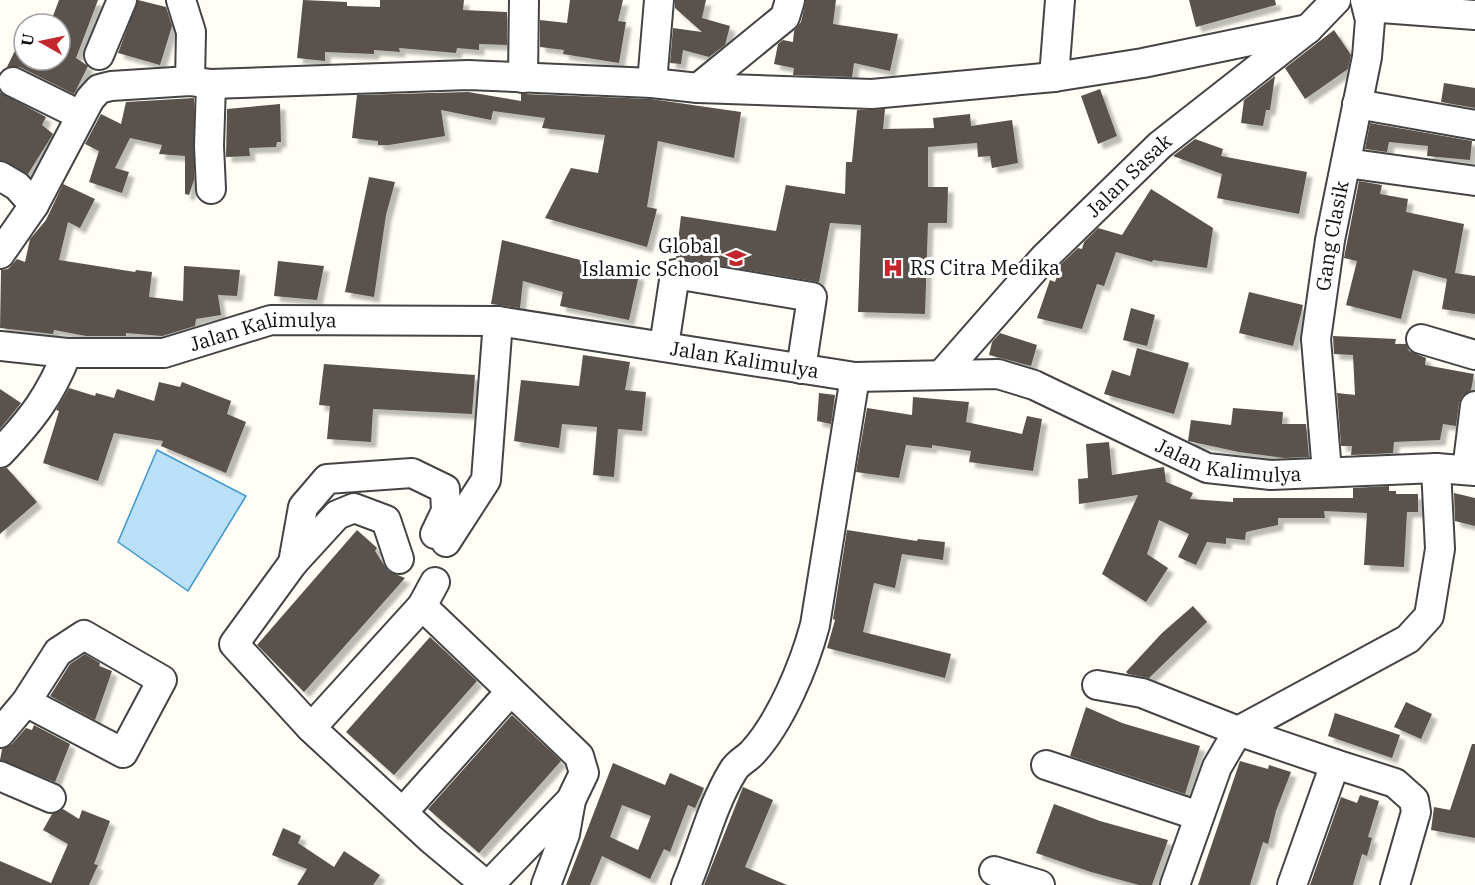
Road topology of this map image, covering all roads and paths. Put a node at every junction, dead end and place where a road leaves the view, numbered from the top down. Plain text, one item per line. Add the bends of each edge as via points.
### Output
1 (122, 0) edge
2 (181, 0) edge
3 (524, 0) edge
4 (659, 0) edge
5 (790, 0) edge
6 (1060, 0) edge
7 (1336, 0) edge
8 (1366, 3) edge
9 (1475, 15) edge
10 (1308, 29) junction
11 (99, 55) dead end
12 (1054, 77) junction
13 (523, 78) junction
14 (13, 82) dead end
15 (200, 83) junction
16 (652, 83) junction
17 (698, 88) junction
18 (1357, 104) junction
19 (80, 115) junction
20 (1475, 125) edge
21 (1346, 162) junction
22 (0, 176) edge
23 (1475, 181) edge
24 (211, 189) dead end
25 (34, 205) junction
26 (0, 254) edge
27 (498, 321) junction
28 (1421, 339) dead end
29 (0, 346) edge
30 (664, 346) junction
31 (67, 352) junction
32 (1475, 355) edge
33 (801, 369) junction
34 (942, 374) junction
35 (855, 377) junction
36 (1475, 406) edge
37 (0, 453) edge
38 (1436, 468) junction
39 (1471, 470) edge
40 (1327, 472) junction
41 (440, 538) junction
42 (399, 559) junction
43 (293, 563) junction
44 (428, 594) junction
45 (1097, 685) dead end
46 (510, 692) junction
47 (26, 702) junction
48 (311, 728) junction
49 (1238, 731) junction
50 (0, 733) edge
51 (1335, 764) junction
52 (1046, 765) dead end
53 (0, 776) edge
54 (51, 798) dead end
55 (571, 800) junction
56 (403, 812) junction
57 (1199, 816) junction
58 (994, 871) dead end
59 (487, 885) edge
60 (546, 885) edge
61 (686, 885) edge
62 (1040, 885) edge
63 (1175, 885) edge
64 (1292, 885) edge
65 (1395, 885) edge

1 - 11 street
2 - 15 street
3 - 13 street
4 - 16 street
5 - 17 street via 785,17
6 - 12 street
7 - 10 street, Jalan Sasak
8 - 9 street
8 - 18 street, Gang Clasik via 1370,20 1367,57
10 - 12 street
10 - 34 street, Jalan Sasak via 1160,145 1044,258
12 - 17 street via 872,94
13 - 15 street via 468,75
13 - 16 street
14 - 19 street
15 - 19 street via 99,89
15 - 24 street
16 - 17 street
18 - 20 street
18 - 21 street, Gang Clasik
19 - 25 street
21 - 23 street
21 - 40 street, Gang Clasik via 1316,339
22 - 25 street via 17,186
25 - 26 street
27 - 30 street, Jalan Kalimulya
27 - 31 street, Jalan Kalimulya via 271,320 164,353
27 - 41 street via 486,480
28 - 32 street
29 - 31 street, Jalan Kalimulya
30 - 33 street, Jalan Kalimulya
30 - 33 street via 675,274 812,297
31 - 37 street via 32,419
33 - 35 street, Jalan Kalimulya
34 - 35 street, Jalan Kalimulya
34 - 40 street, Jalan Kalimulya via 998,374 1034,385 1207,468 1271,475
35 - 61 street via 808,651 772,722 753,752 734,767 725,784
36 - 39 street
38 - 39 street, Jalan Kalimulya
38 - 40 street, Jalan Kalimulya
38 - 49 street via 1440,549 1429,616 1408,639
41 - 42 street via 415,534 404,544
41 - 43 street via 446,511 445,489 412,473 327,479 303,507
41 - 44 street via 449,550 448,567
42 - 43 street via 386,520 354,508 337,515
42 - 44 street via 409,578 426,584
43 - 48 street via 234,644
44 - 46 street
44 - 48 street
45 - 49 street via 1142,693
46 - 55 street via 579,756 584,773
46 - 56 street
47 - 47 street via 58,652 84,635 162,680 123,753
47 - 50 street
48 - 56 street
49 - 51 street
49 - 57 street via 1218,767
51 - 64 street
51 - 65 street via 1395,783 1414,800 1416,812
52 - 57 street
53 - 54 street
55 - 59 street
55 - 60 street via 565,834
56 - 59 street
57 - 63 street
58 - 62 street

